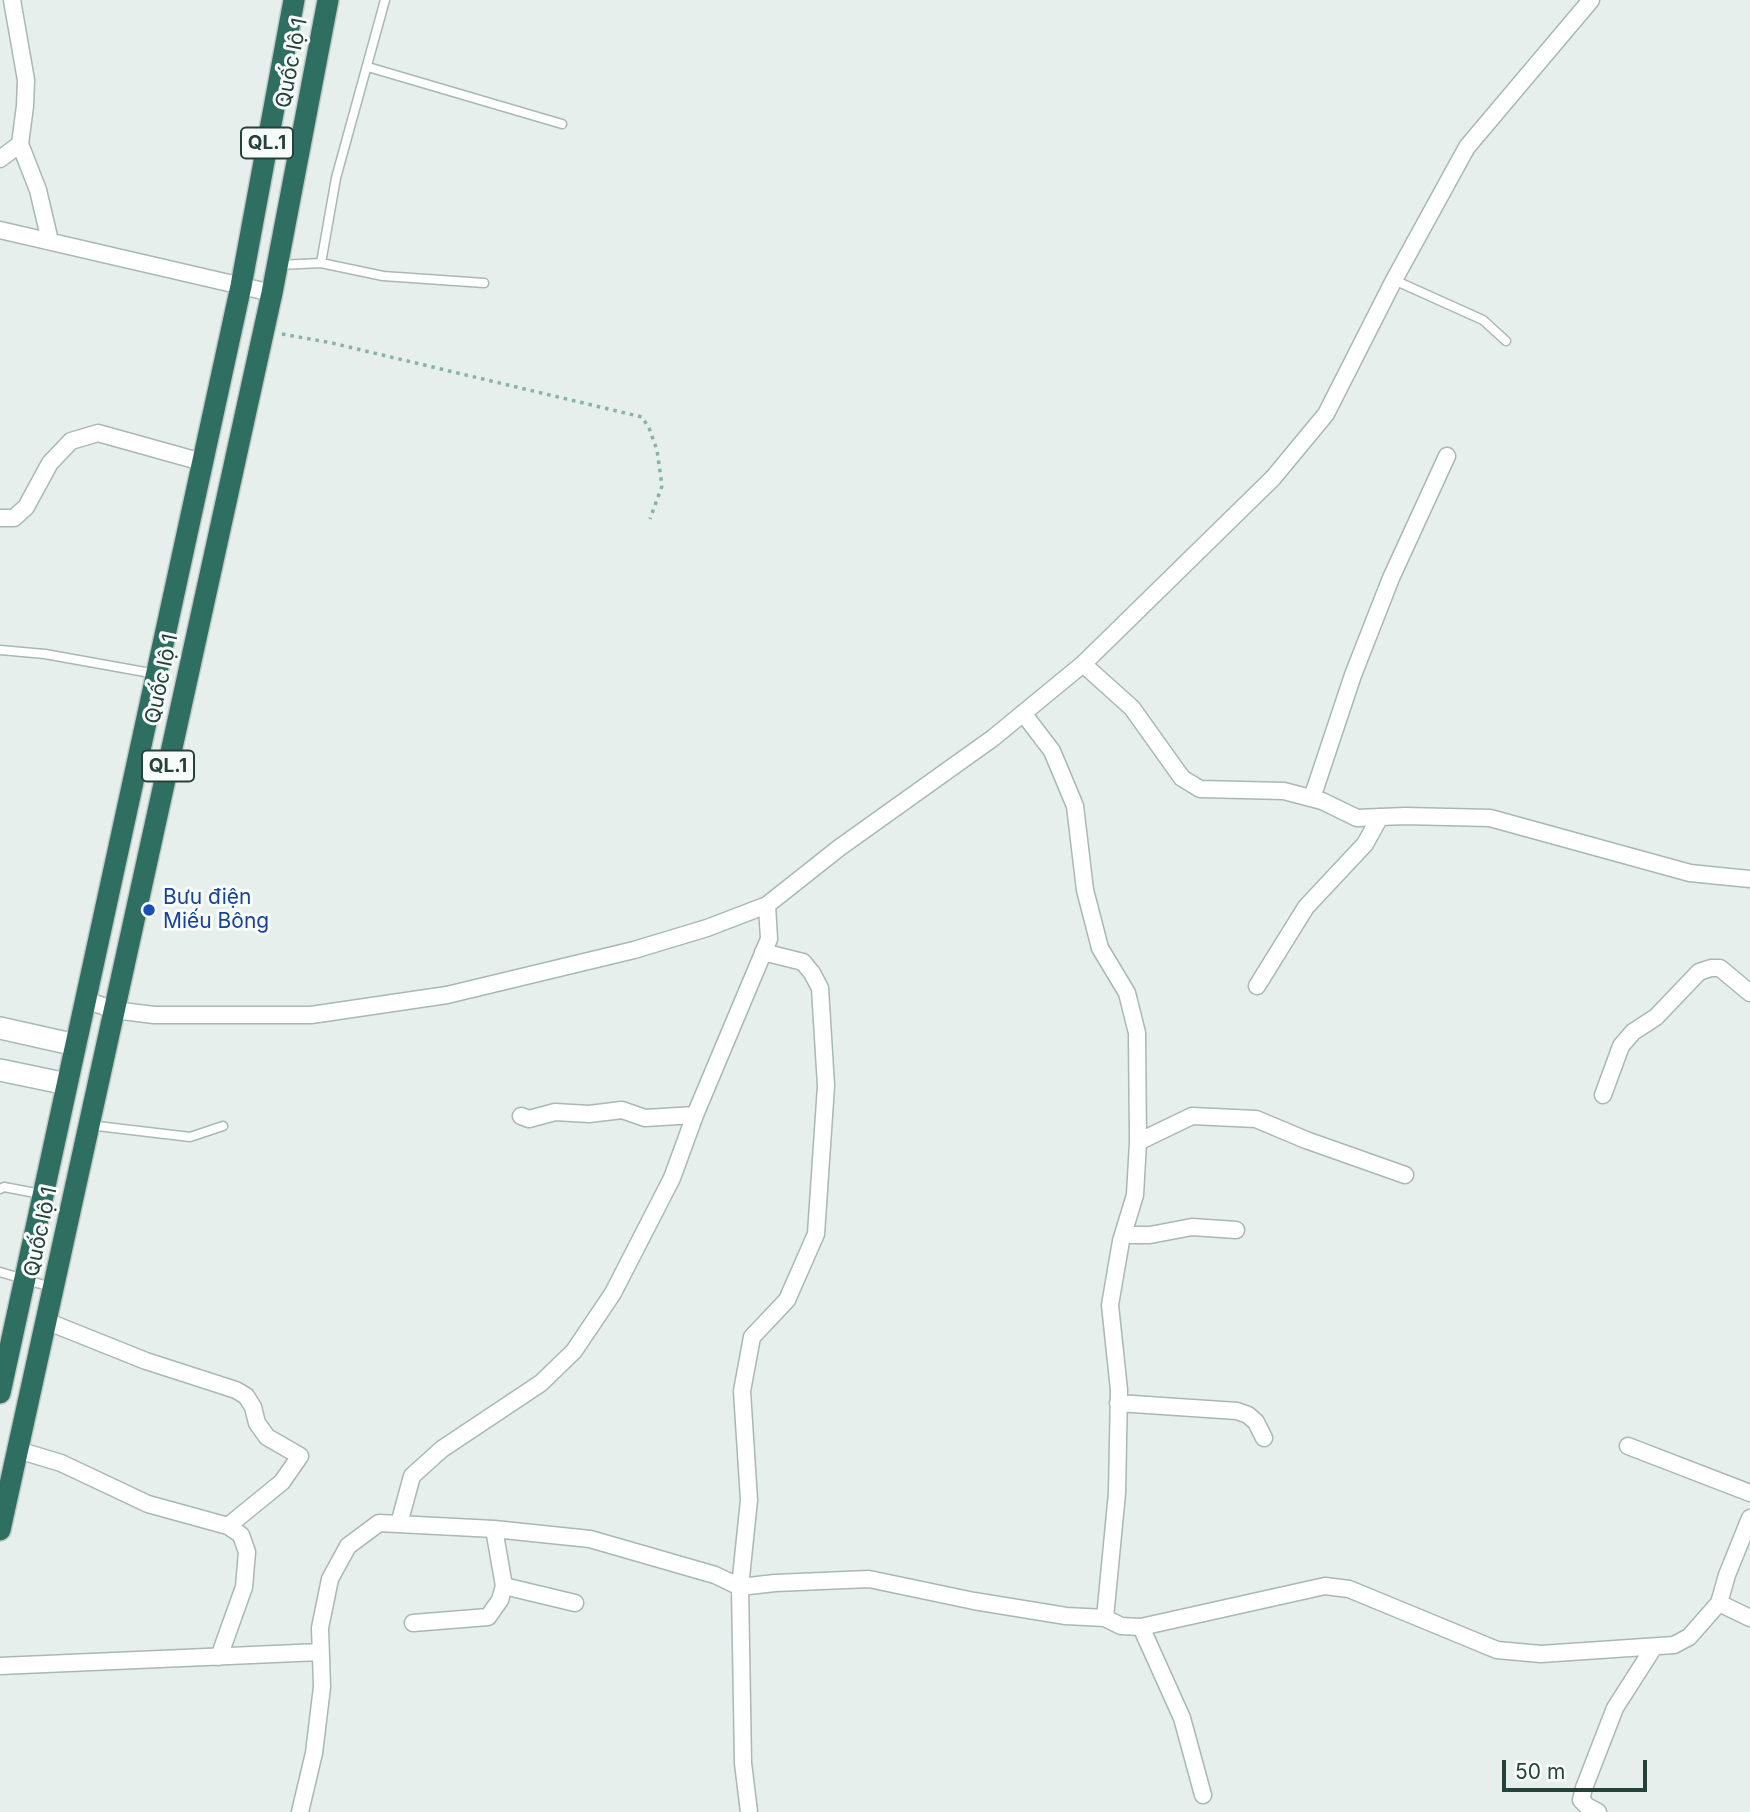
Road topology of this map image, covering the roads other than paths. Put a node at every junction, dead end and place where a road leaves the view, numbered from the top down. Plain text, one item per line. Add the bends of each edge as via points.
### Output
1 (12, 0) edge
2 (294, 0) edge
3 (328, 0) edge
4 (384, 0) edge
5 (1591, 0) edge
6 (8, 22) edge
7 (368, 67) junction
8 (562, 124) dead end
9 (20, 144) junction
10 (0, 159) edge
11 (0, 230) edge
12 (50, 241) junction
13 (321, 263) junction
14 (277, 265) junction
15 (1394, 280) junction
16 (484, 283) dead end
17 (241, 286) junction
18 (272, 293) junction
19 (1506, 341) dead end
20 (1447, 456) dead end
21 (202, 462) junction
22 (0, 519) edge
23 (0, 650) edge
24 (1083, 664) junction
25 (156, 674) junction
26 (1023, 713) junction
27 (1312, 798) junction
28 (1380, 817) junction
29 (1750, 879) edge
30 (767, 905) junction
31 (763, 952) junction
32 (1257, 986) dead end
33 (1750, 993) edge
34 (86, 1000) junction
35 (114, 1010) junction
36 (0, 1028) edge
37 (76, 1045) junction
38 (0, 1070) edge
39 (67, 1084) junction
40 (1603, 1095) dead end
41 (695, 1115) junction
42 (521, 1116) dead end
43 (89, 1125) junction
44 (223, 1126) dead end
45 (1138, 1142) junction
46 (1405, 1175) dead end
47 (0, 1189) edge
48 (44, 1195) junction
49 (1236, 1230) dead end
50 (1123, 1235) junction
51 (0, 1272) edge
52 (25, 1280) junction
53 (53, 1288) junction
54 (46, 1321) junction
55 (8, 1322) edge
56 (0, 1393) edge
57 (1118, 1403) junction
58 (1264, 1437) dead end
59 (1628, 1446) dead end
60 (18, 1450) junction
61 (1750, 1493) edge
62 (1750, 1518) edge
63 (399, 1524) junction
64 (228, 1526) junction
65 (494, 1529) junction
66 (0, 1530) edge
67 (504, 1586) junction
68 (740, 1587) junction
69 (575, 1603) dead end
70 (1719, 1603) junction
71 (1105, 1618) junction
72 (1750, 1618) edge
73 (413, 1623) dead end
74 (1141, 1627) junction
75 (1654, 1647) junction
76 (320, 1653) junction
77 (219, 1657) junction
78 (0, 1666) edge
79 (1203, 1795) dead end
80 (300, 1812) edge
81 (749, 1812) edge
82 (1598, 1812) edge

1 - 6 street
2 - 17 highway, Quốc lộ 1 / QL.1
3 - 14 highway, Quốc lộ 1 / QL.1
4 - 7 lane
5 - 15 street via 1467,147
6 - 9 street via 26,93
7 - 8 lane
7 - 13 lane via 336,178
9 - 10 street
9 - 12 street via 38,190
11 - 12 street
12 - 17 street
13 - 14 lane
13 - 16 lane via 383,276
14 - 18 highway, Quốc lộ 1 / QL.1
15 - 19 lane via 1483,320
15 - 24 street via 1326,414 1273,478
17 - 18 street
17 - 21 highway, Quốc lộ 1 / QL.1
18 - 35 highway, Quốc lộ 1 / QL.1
20 - 27 street via 1391,578
21 - 22 street via 98,433 71,440 50,463 26,507 13,519
21 - 25 highway, Quốc lộ 1 / QL.1
23 - 25 lane
24 - 26 street
24 - 27 street via 1132,708 1182,778 1200,789 1284,791
25 - 34 highway, Quốc lộ 1 / QL.1
26 - 30 street
26 - 45 street via 1052,751 1075,806 1085,890 1100,948 1127,993 1137,1033
27 - 28 street via 1357,818
28 - 29 street via 1490,818 1690,873
28 - 32 street via 1365,844 1306,907
30 - 31 street via 769,939
30 - 35 street via 634,950 447,995 311,1015 154,1015
31 - 41 street
31 - 68 street via 803,962 820,988 826,1086 816,1234 787,1300 752,1338 742,1391 749,1500
33 - 40 street via 1720,968 1699,972 1621,1046
34 - 35 street
34 - 37 highway, Quốc lộ 1 / QL.1
35 - 43 highway, Quốc lộ 1 / QL.1
36 - 37 street
37 - 39 highway, Quốc lộ 1 / QL.1
38 - 39 street
39 - 48 highway, Quốc lộ 1 / QL.1
41 - 42 street via 645,1118 622,1110
41 - 63 street via 671,1178 619,1282 574,1351 541,1383 442,1449 412,1476
43 - 44 lane via 190,1137
43 - 53 highway, Quốc lộ 1 / QL.1
45 - 46 street via 1192,1115 1256,1119
45 - 50 street via 1135,1195
47 - 48 lane
48 - 52 highway, Quốc lộ 1 / QL.1
49 - 50 street via 1192,1227
50 - 57 street via 1110,1306
51 - 52 lane
52 - 53 lane
52 - 55 highway, Quốc lộ 1 / QL.1
53 - 54 highway, Quốc lộ 1 / QL.1
54 - 60 highway, Quốc lộ 1 / QL.1
54 - 64 street via 236,1390 246,1396 267,1437 300,1456 282,1482
55 - 56 highway, Quốc lộ 1 / QL.1
57 - 58 street via 1237,1411 1256,1422
57 - 71 street
59 - 61 street
60 - 64 street via 61,1463 148,1504
60 - 66 highway, Quốc lộ 1 / QL.1
62 - 70 street
63 - 65 street
63 - 76 street via 379,1523 348,1546 330,1579
64 - 77 street via 241,1535 247,1552 244,1587
65 - 67 street
65 - 68 street via 590,1539 715,1575
67 - 69 street
67 - 73 street via 488,1617
68 - 71 street via 869,1579 974,1601
68 - 81 street via 743,1763
70 - 72 street
70 - 75 street via 1689,1637 1674,1645
71 - 74 street via 1121,1626
74 - 75 street via 1325,1586 1349,1589 1497,1650 1541,1654
74 - 79 street via 1182,1718
75 - 82 street via 1615,1707 1584,1788 1581,1800
76 - 77 street
76 - 80 street via 322,1688
77 - 78 street

